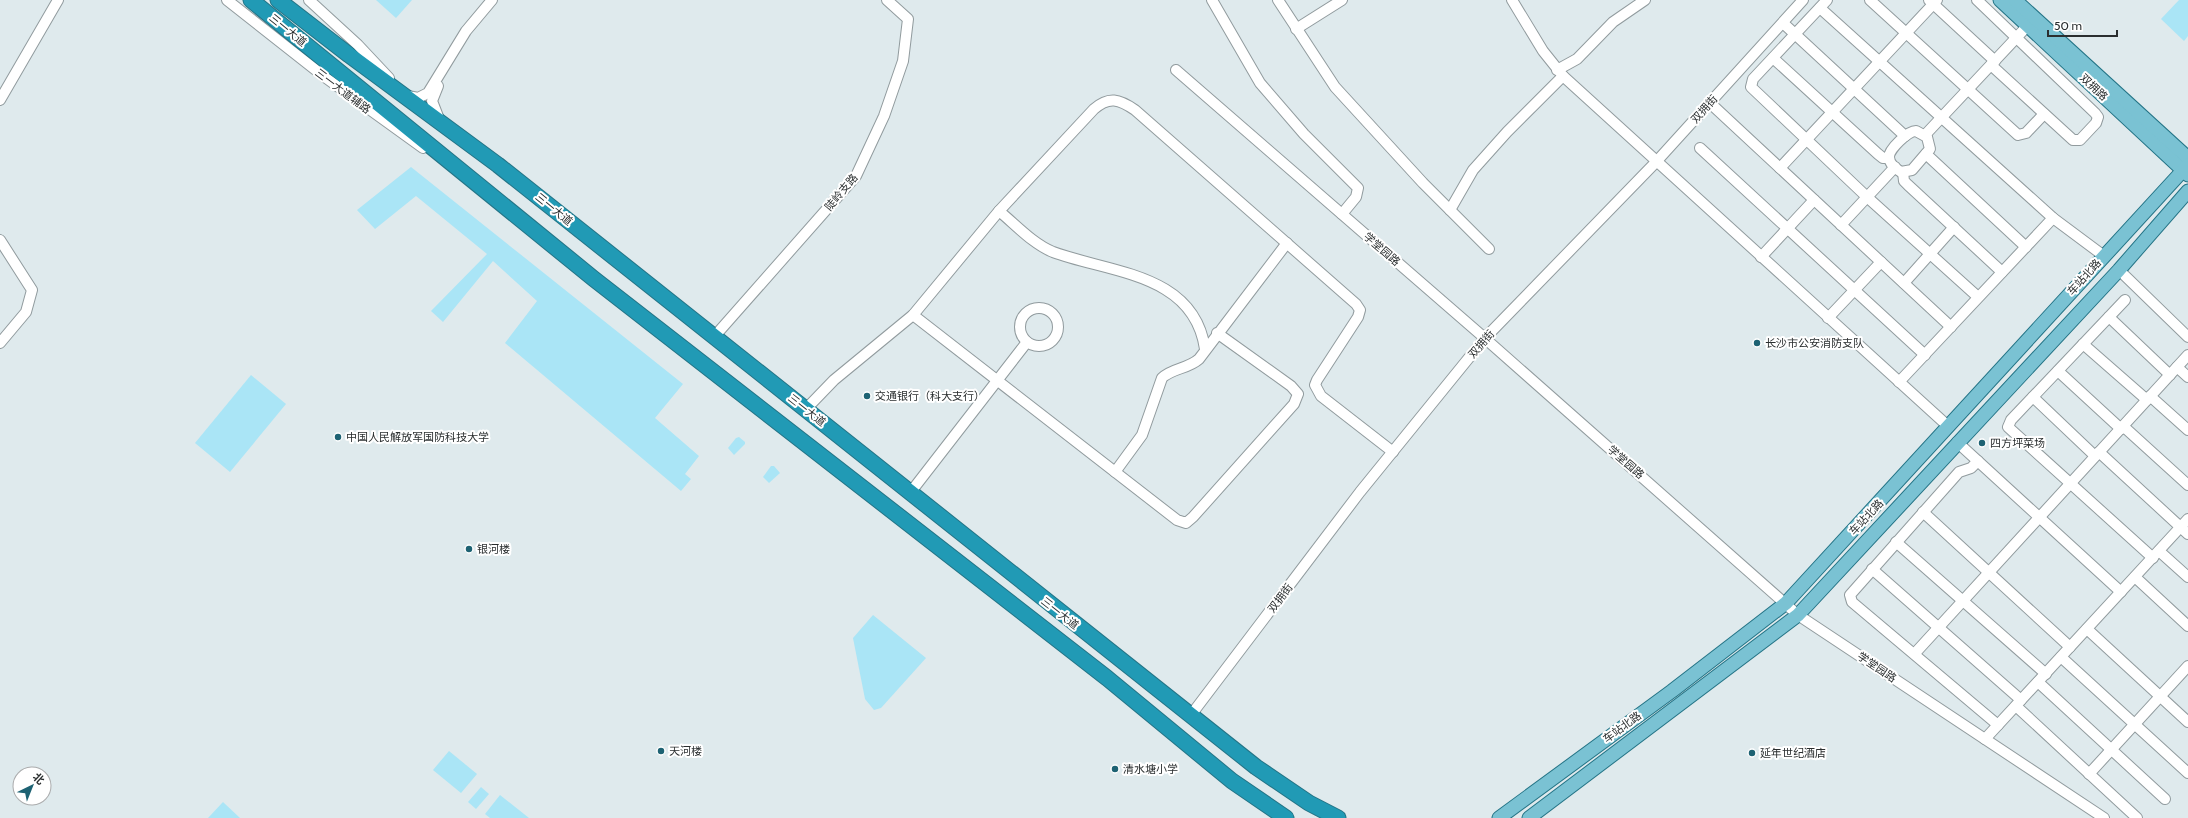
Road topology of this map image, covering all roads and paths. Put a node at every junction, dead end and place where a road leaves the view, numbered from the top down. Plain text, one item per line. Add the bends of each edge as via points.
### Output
1 (58, 0) edge
2 (227, 0) edge
3 (251, 0) edge
4 (278, 0) edge
5 (284, 0) edge
6 (309, 0) edge
7 (492, 0) edge
8 (498, 0) edge
9 (887, 0) edge
10 (1212, 0) edge
11 (1278, 0) edge
12 (1342, 0) edge
13 (1512, 0) edge
14 (1645, 0) edge
15 (1804, 0) edge
16 (1870, 0) edge
17 (1977, 0) edge
18 (2000, 0) edge
19 (2015, 0) edge
20 (1933, 1) edge
21 (1824, 4) edge
22 (297, 13) junction
23 (2031, 21) junction
24 (1783, 23) junction
25 (1296, 29) junction
26 (1906, 33) junction
27 (1795, 34) junction
28 (2017, 37) junction
29 (1773, 58) junction
30 (1879, 62) junction
31 (1993, 63) junction
32 (1176, 70) dead end
33 (1560, 73) junction
34 (1854, 88) junction
35 (1968, 90) junction
36 (405, 95) junction
37 (0, 100) edge
38 (1710, 103) junction
39 (1832, 113) junction
40 (2044, 114) junction
41 (1941, 118) junction
42 (443, 124) junction
43 (1925, 135) junction
44 (1905, 136) junction
45 (1806, 140) junction
46 (1700, 148) dead end
47 (1926, 154) junction
48 (1889, 158) junction
49 (2188, 158) edge
50 (1656, 162) junction
51 (1780, 168) junction
52 (1899, 170) junction
53 (2186, 170) edge
54 (464, 176) junction
55 (2188, 192) edge
56 (1867, 197) junction
57 (1814, 200) junction
58 (1450, 210) junction
59 (999, 212) junction
60 (1342, 214) junction
61 (2053, 218) junction
62 (1841, 225) junction
63 (1954, 227) junction
64 (1787, 229) junction
65 (0, 240) edge
66 (1287, 243) junction
67 (2026, 247) junction
68 (1489, 249) dead end
69 (1930, 254) junction
70 (2104, 256) junction
71 (1761, 257) junction
72 (1881, 262) junction
73 (2119, 270) junction
74 (2002, 272) junction
75 (1904, 283) junction
76 (1854, 290) junction
77 (1978, 297) junction
78 (2125, 300) dead end
79 (913, 315) junction
80 (2109, 317) junction
81 (1828, 318) junction
82 (1951, 327) junction
83 (1217, 333) junction
84 (714, 337) junction
85 (2188, 337) edge
86 (1485, 338) junction
87 (1027, 342) dead end
88 (0, 343) edge
89 (2083, 344) junction
90 (1205, 350) junction
91 (1925, 355) junction
92 (2188, 355) edge
93 (2177, 367) junction
94 (2058, 371) junction
95 (2170, 375) junction
96 (2188, 377) edge
97 (997, 381) junction
98 (1899, 382) junction
99 (1317, 390) junction
100 (1298, 394) junction
101 (2033, 397) junction
102 (2148, 398) junction
103 (806, 409) junction
104 (1948, 427) junction
105 (2122, 427) junction
106 (2188, 430) edge
107 (1957, 442) junction
108 (1393, 452) junction
109 (2097, 454) junction
110 (1978, 461) junction
111 (1115, 472) junction
112 (2070, 484) junction
113 (2188, 485) edge
114 (910, 493) junction
115 (1923, 512) junction
116 (2039, 518) junction
117 (2188, 519) edge
118 (2184, 531) edge
119 (1896, 542) junction
120 (2156, 554) junction
121 (1872, 569) junction
122 (1989, 573) junction
123 (2135, 577) junction
124 (2188, 577) edge
125 (2121, 592) junction
126 (1964, 601) junction
127 (1786, 603) junction
128 (1798, 615) junction
129 (2188, 626) edge
130 (1939, 628) junction
131 (2087, 628) junction
132 (2070, 647) junction
133 (1917, 651) dead end
134 (2061, 657) junction
135 (2188, 666) edge
136 (2046, 674) junction
137 (2038, 682) junction
138 (2160, 696) junction
139 (2018, 703) junction
140 (1191, 715) junction
141 (2188, 722) edge
142 (2135, 724) junction
143 (1998, 725) junction
144 (1985, 739) junction
145 (2111, 750) junction
146 (2188, 772) edge
147 (2090, 774) junction
148 (2165, 799) dead end
149 (1286, 818) edge
150 (1338, 818) edge
151 (1499, 818) edge
152 (1529, 818) edge
153 (2104, 818) edge
154 (2138, 818) edge

1 - 37 street
2 - 54 street, 三一大道辅路 via 388,124
3 - 54 highway, 三一大道
4 - 22 highway, 三一大道
5 - 22 highway
6 - 36 street via 358,44
7 - 36 street via 466,31 428,93 418,98
8 - 42 street via 470,33 433,96 435,113
9 - 84 street, 陡岭支路 via 908,19 903,61 884,116 856,176
10 - 60 street via 1260,83 1304,134 1358,188 1356,197
11 - 25 street
12 - 25 street
13 - 33 street via 1543,51
14 - 33 street via 1612,22
15 - 24 street, 双拥街
16 - 26 street
17 - 28 street
18 - 23 main road, 双拥路
19 - 23 main road, 双拥路
20 - 26 street
20 - 31 street
21 - 27 street
21 - 30 street
22 - 36 highway, 三一大道 via 349,55
23 - 28 street
23 - 49 main road, 双拥路
23 - 53 main road, 双拥路
24 - 27 street
24 - 38 street, 双拥街
25 - 58 street via 1336,87
26 - 30 street
26 - 35 street
27 - 29 street
27 - 34 street
28 - 31 street
28 - 40 street via 2098,117 2096,123 2077,141 2069,138
29 - 39 street
29 - 45 street via 1753,79 1750,87
30 - 34 street
30 - 41 street
31 - 35 street
31 - 40 street
32 - 60 street, 学堂园路
33 - 50 street
33 - 58 street via 1473,170
34 - 39 street
34 - 44 street
35 - 40 street via 2020,136
35 - 41 street
36 - 42 highway, 三一大道
38 - 50 street, 双拥街
38 - 51 street
39 - 45 street
39 - 48 street via 1883,158
41 - 43 street
41 - 61 street
42 - 84 highway, 三一大道
43 - 44 street via 1913,131
43 - 47 street via 1930,147
44 - 48 street via 1892,150
45 - 51 street
45 - 56 street
46 - 64 street
47 - 52 street via 1912,170
47 - 67 street
48 - 52 street
50 - 71 street
50 - 86 street, 双拥街
51 - 57 street
52 - 56 street
52 - 63 street via 1904,181
53 - 70 main road, 车站北路
54 - 149 highway, 三一大道 via 1107,678 1232,781
55 - 73 main road, 车站北路
56 - 62 street
56 - 69 street
57 - 62 street
57 - 64 street
58 - 68 street
59 - 66 street via 1094,109 1103,101 1109,100 1126,104 1135,110
59 - 79 street
59 - 90 street via 1053,252 1136,275 1160,286 1181,303 1197,323 1202,332
60 - 86 street, 学堂园路
61 - 67 street
61 - 70 street
62 - 72 street
63 - 69 street
63 - 74 street
64 - 71 street
64 - 76 street
65 - 88 street via 32,290 26,312
66 - 83 street
66 - 99 street via 1360,310 1358,317 1316,380
67 - 74 street
69 - 75 street
69 - 77 street
70 - 104 main road, 车站北路
71 - 81 street
72 - 75 street
72 - 76 street
73 - 85 street
73 - 107 main road, 车站北路
74 - 77 street
75 - 82 street
76 - 81 street
76 - 91 street
77 - 82 street
78 - 80 street
79 - 97 street
79 - 103 street via 834,380
80 - 89 street
80 - 95 street
81 - 98 street
82 - 91 street
83 - 90 street
83 - 100 street via 1291,386
84 - 103 highway, 三一大道
86 - 108 street, 双拥街
86 - 127 street, 学堂园路
87 - 97 street
89 - 94 street
89 - 102 street
90 - 111 street via 1195,363 1166,373 1162,378 1142,435
91 - 98 street
92 - 93 street
93 - 95 street
93 - 96 street
94 - 101 street
94 - 105 street
95 - 102 street
97 - 111 street
97 - 114 street
98 - 104 street
99 - 100 street
99 - 108 street via 1321,396
100 - 111 street via 1294,404 1186,523 1176,520
101 - 109 street
101 - 112 street via 2011,420 2008,427
102 - 105 street
102 - 106 street
103 - 114 highway, 三一大道
104 - 127 main road, 车站北路
105 - 109 street
105 - 113 street
107 - 110 street
107 - 128 main road, 车站北路
108 - 140 street, 双拥街
109 - 112 street
109 - 118 street
110 - 115 street via 1971,468 1959,472
110 - 116 street
112 - 116 street
112 - 120 street
114 - 140 highway, 三一大道
115 - 119 street
115 - 122 street
116 - 122 street
116 - 125 street
117 - 118 street
118 - 120 street
119 - 121 street
119 - 126 street
120 - 123 street
120 - 124 street
121 - 130 street
121 - 143 street via 1851,592 1852,602
122 - 126 street
122 - 132 street
123 - 125 street
123 - 129 street
125 - 131 street
126 - 130 street
126 - 136 street
127 - 128 street, 学堂园路
127 - 151 main road, 车站北路 via 1672,692
128 - 144 street, 学堂园路
128 - 152 main road, 车站北路
130 - 133 street
130 - 139 street
131 - 132 street
131 - 138 street
132 - 134 street
134 - 136 street
134 - 142 street
135 - 138 street
136 - 137 street
137 - 139 street
137 - 145 street
138 - 141 street
138 - 142 street
139 - 143 street
139 - 147 street
140 - 150 highway, 三一大道 via 1256,767 1309,803
142 - 145 street
142 - 146 street
143 - 144 street
144 - 153 street, 学堂园路
145 - 147 street
145 - 148 street
147 - 154 street

